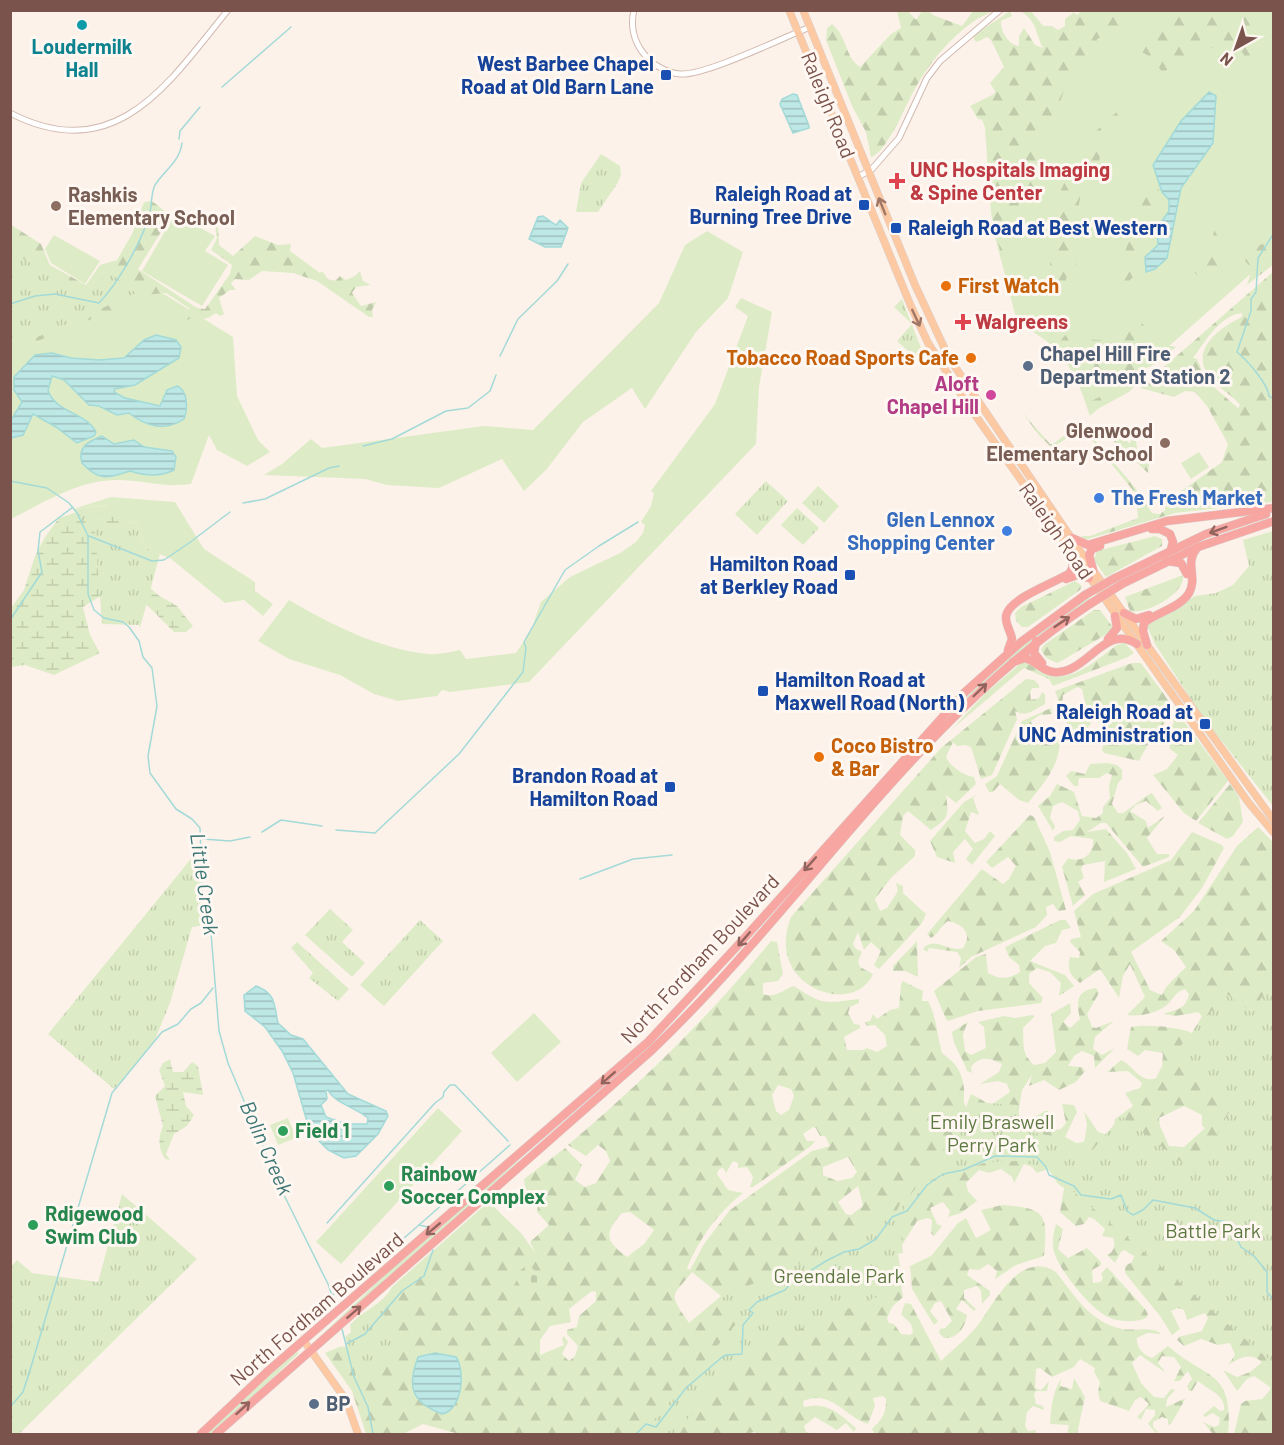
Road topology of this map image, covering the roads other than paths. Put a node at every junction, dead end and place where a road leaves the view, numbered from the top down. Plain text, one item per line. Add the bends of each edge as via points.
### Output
1 (228, 10) edge
2 (633, 10) edge
3 (789, 10) edge
4 (803, 10) edge
5 (1000, 10) edge
6 (810, 27) junction
7 (798, 32) junction
8 (10, 113) edge
9 (868, 172) junction
10 (858, 177) junction
11 (893, 264) junction
12 (915, 285) junction
13 (1274, 510) edge
14 (1274, 521) edge
15 (1072, 538) junction
16 (1065, 544) junction
17 (1198, 547) junction
18 (1171, 549) junction
19 (1071, 552) junction
20 (1166, 561) junction
21 (1094, 570) junction
22 (1089, 578) junction
23 (1119, 581) junction
24 (1103, 590) junction
25 (1120, 614) junction
26 (1033, 632) junction
27 (1036, 641) junction
28 (1137, 644) junction
29 (1147, 645) junction
30 (999, 660) junction
31 (1009, 663) junction
32 (880, 786) junction
33 (1274, 821) edge
34 (856, 826) junction
35 (1274, 833) edge
36 (790, 886) junction
37 (771, 921) junction
38 (703, 985) junction
39 (696, 1005) junction
40 (304, 1341) junction
41 (310, 1350) junction
42 (201, 1434) edge
43 (216, 1434) edge
44 (358, 1434) edge

1 - 8 street via 163,90 124,117 88,128 68,129 41,125
2 - 7 street via 633,29 642,52 661,68 681,74 705,70
3 - 7 main road, Raleigh Road
4 - 6 main road, Raleigh Road
5 - 9 street via 940,61 927,78 899,138
6 - 7 street
6 - 9 main road, Raleigh Road
7 - 10 main road, Raleigh Road
9 - 10 street
12 -> 9 main road, Raleigh Road
10 - 11 main road, Raleigh Road
11 - 12 main road
11 -> 16 main road, Raleigh Road via 916,320 944,369
12 - 15 main road, Raleigh Road via 957,372
13 - 15 highway via 1167,521 1088,545
13 -> 18 highway
14 - 17 highway
15 - 21 main road, Raleigh Road
16 - 19 main road, Raleigh Road
16 - 21 main road via 1072,545
17 - 20 highway
17 - 29 highway via 1190,560 1189,592 1182,601 1144,623
18 - 21 highway via 1170,534 1153,528 1092,549
18 - 23 highway
19 - 22 main road, Raleigh Road
19 - 30 highway via 1070,573 1010,607 1006,620 1012,642
20 - 23 highway
20 - 25 highway via 1180,562 1186,568 1189,582 1182,596 1143,618
21 - 25 main road, Raleigh Road
22 - 25 main road, Raleigh Road
22 - 26 highway via 1071,576 1016,606 1009,616 1011,628 1019,635
23 - 24 highway, bridge
24 - 26 highway, North Fordham Boulevard, bridge via 1086,595
27 -> 24 highway, North Fordham Boulevard, bridge via 1090,604
25 - 27 highway via 1114,634 1066,666 1050,667 1040,662 1034,653
25 - 28 main road, Raleigh Road
25 - 29 main road, Raleigh Road
26 - 30 highway, North Fordham Boulevard
27 - 31 highway, North Fordham Boulevard
28 - 31 highway via 1127,638 1116,638 1076,666 1058,673 1044,670 1025,658
28 - 35 main road, Raleigh Road
29 - 33 main road, Raleigh Road
30 - 32 highway, North Fordham Boulevard via 952,705
34 -> 31 highway, North Fordham Boulevard via 957,712
32 - 34 highway via 881,792 856,820
32 -> 36 highway, North Fordham Boulevard
34 - 37 highway, North Fordham Boulevard
36 - 37 highway
36 -> 38 highway, North Fordham Boulevard
37 - 39 highway, North Fordham Boulevard
38 - 39 highway
38 -> 40 highway, North Fordham Boulevard via 648,1042
41 -> 39 highway, North Fordham Boulevard via 622,1077
40 - 41 main road
40 - 42 highway, North Fordham Boulevard
43 -> 41 highway, North Fordham Boulevard
41 - 44 main road via 346,1400

